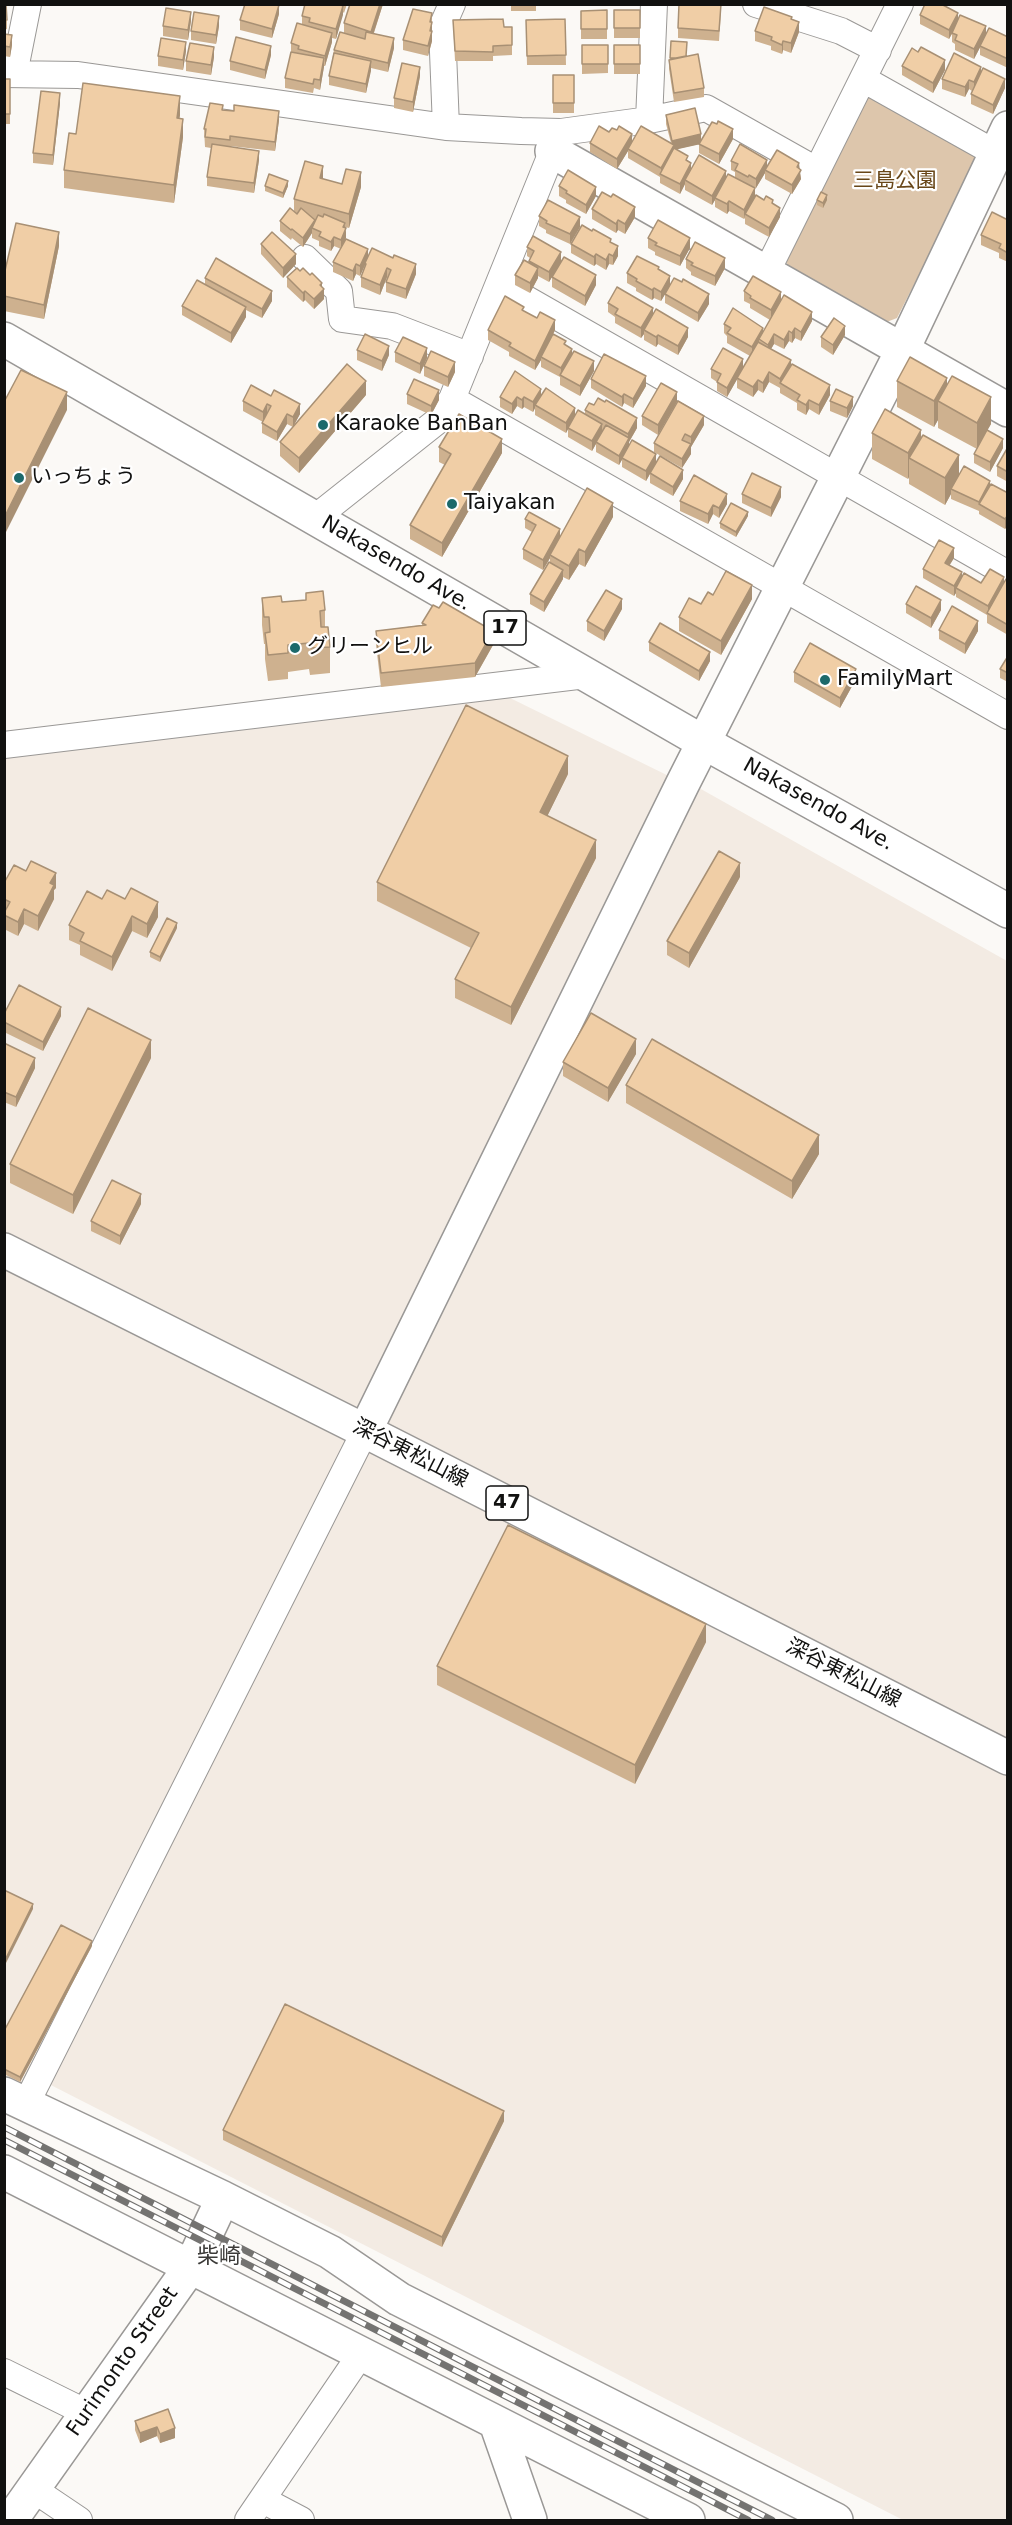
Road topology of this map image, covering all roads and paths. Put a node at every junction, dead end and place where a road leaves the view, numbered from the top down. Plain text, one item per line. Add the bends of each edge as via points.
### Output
1 (28, 4) edge
2 (452, 4) edge
3 (654, 4) edge
4 (756, 4) edge
5 (900, 4) edge
6 (878, 50) junction
7 (9, 74) edge
8 (863, 79) junction
9 (649, 120) junction
10 (446, 127) junction
11 (556, 141) junction
12 (1001, 141) edge
13 (816, 170) junction
14 (305, 258) dead end
15 (766, 273) junction
16 (500, 284) junction
17 (4, 339) edge
18 (902, 351) junction
19 (470, 356) junction
20 (452, 399) junction
21 (1008, 410) edge
22 (836, 476) junction
23 (315, 518) junction
24 (1008, 574) edge
25 (782, 588) junction
26 (586, 675) junction
27 (1008, 716) edge
28 (703, 742) junction
29 (4, 745) edge
30 (1008, 911) edge
31 (4, 1250) edge
32 (365, 1431) junction
33 (1008, 1758) edge
34 (15, 2099) edge
35 (4, 2172) edge
36 (224, 2198) junction
37 (191, 2266) junction
38 (361, 2354) junction
39 (4, 2372) edge
40 (87, 2413) junction
41 (496, 2423) junction
42 (33, 2489) junction
43 (256, 2510) edge
44 (11, 2520) edge
45 (79, 2520) edge
46 (301, 2520) edge
47 (530, 2520) edge
48 (688, 2520) edge
49 (836, 2520) edge

1 - 7 street
2 - 10 street via 442,27
3 - 9 street
4 - 6 street via 841,31
5 - 6 street
6 - 8 street
7 - 10 street via 88,76
8 - 12 street
8 - 13 street
9 - 11 street
9 - 13 street via 706,108
10 - 11 street
11 - 15 main road
11 - 16 street
12 - 18 main road
13 - 15 street
14 - 19 street via 339,291 342,319 392,326
15 - 18 main road
16 - 19 street
16 - 22 street
17 - 23 main road, Nakasendo Ave. / 17
18 - 21 main road
18 - 22 main road
19 - 20 street
20 - 23 street via 436,422
20 - 25 street
22 - 24 street
22 - 25 main road
23 - 26 main road, Nakasendo Ave. / 17
25 - 27 street
25 - 28 main road
26 - 28 main road, Nakasendo Ave. / 17
26 - 29 street
28 - 30 main road, Nakasendo Ave. / 17
28 - 32 main road
31 - 32 main road, 深谷東松山線 / 47
32 - 33 main road, 深谷東松山線 / 47
32 - 34 street
34 - 36 main road
35 - 37 main road
36 - 37 main road, Furimonto Street
36 - 49 main road via 330,2252 399,2299
37 - 38 main road
37 - 40 main road, Furimonto Street
38 - 41 main road
38 - 43 street
39 - 40 street
40 - 42 main road, Furimonto Street
41 - 47 main road
41 - 48 main road
42 - 44 main road, Furimonto Street
42 - 45 street
43 - 46 street

